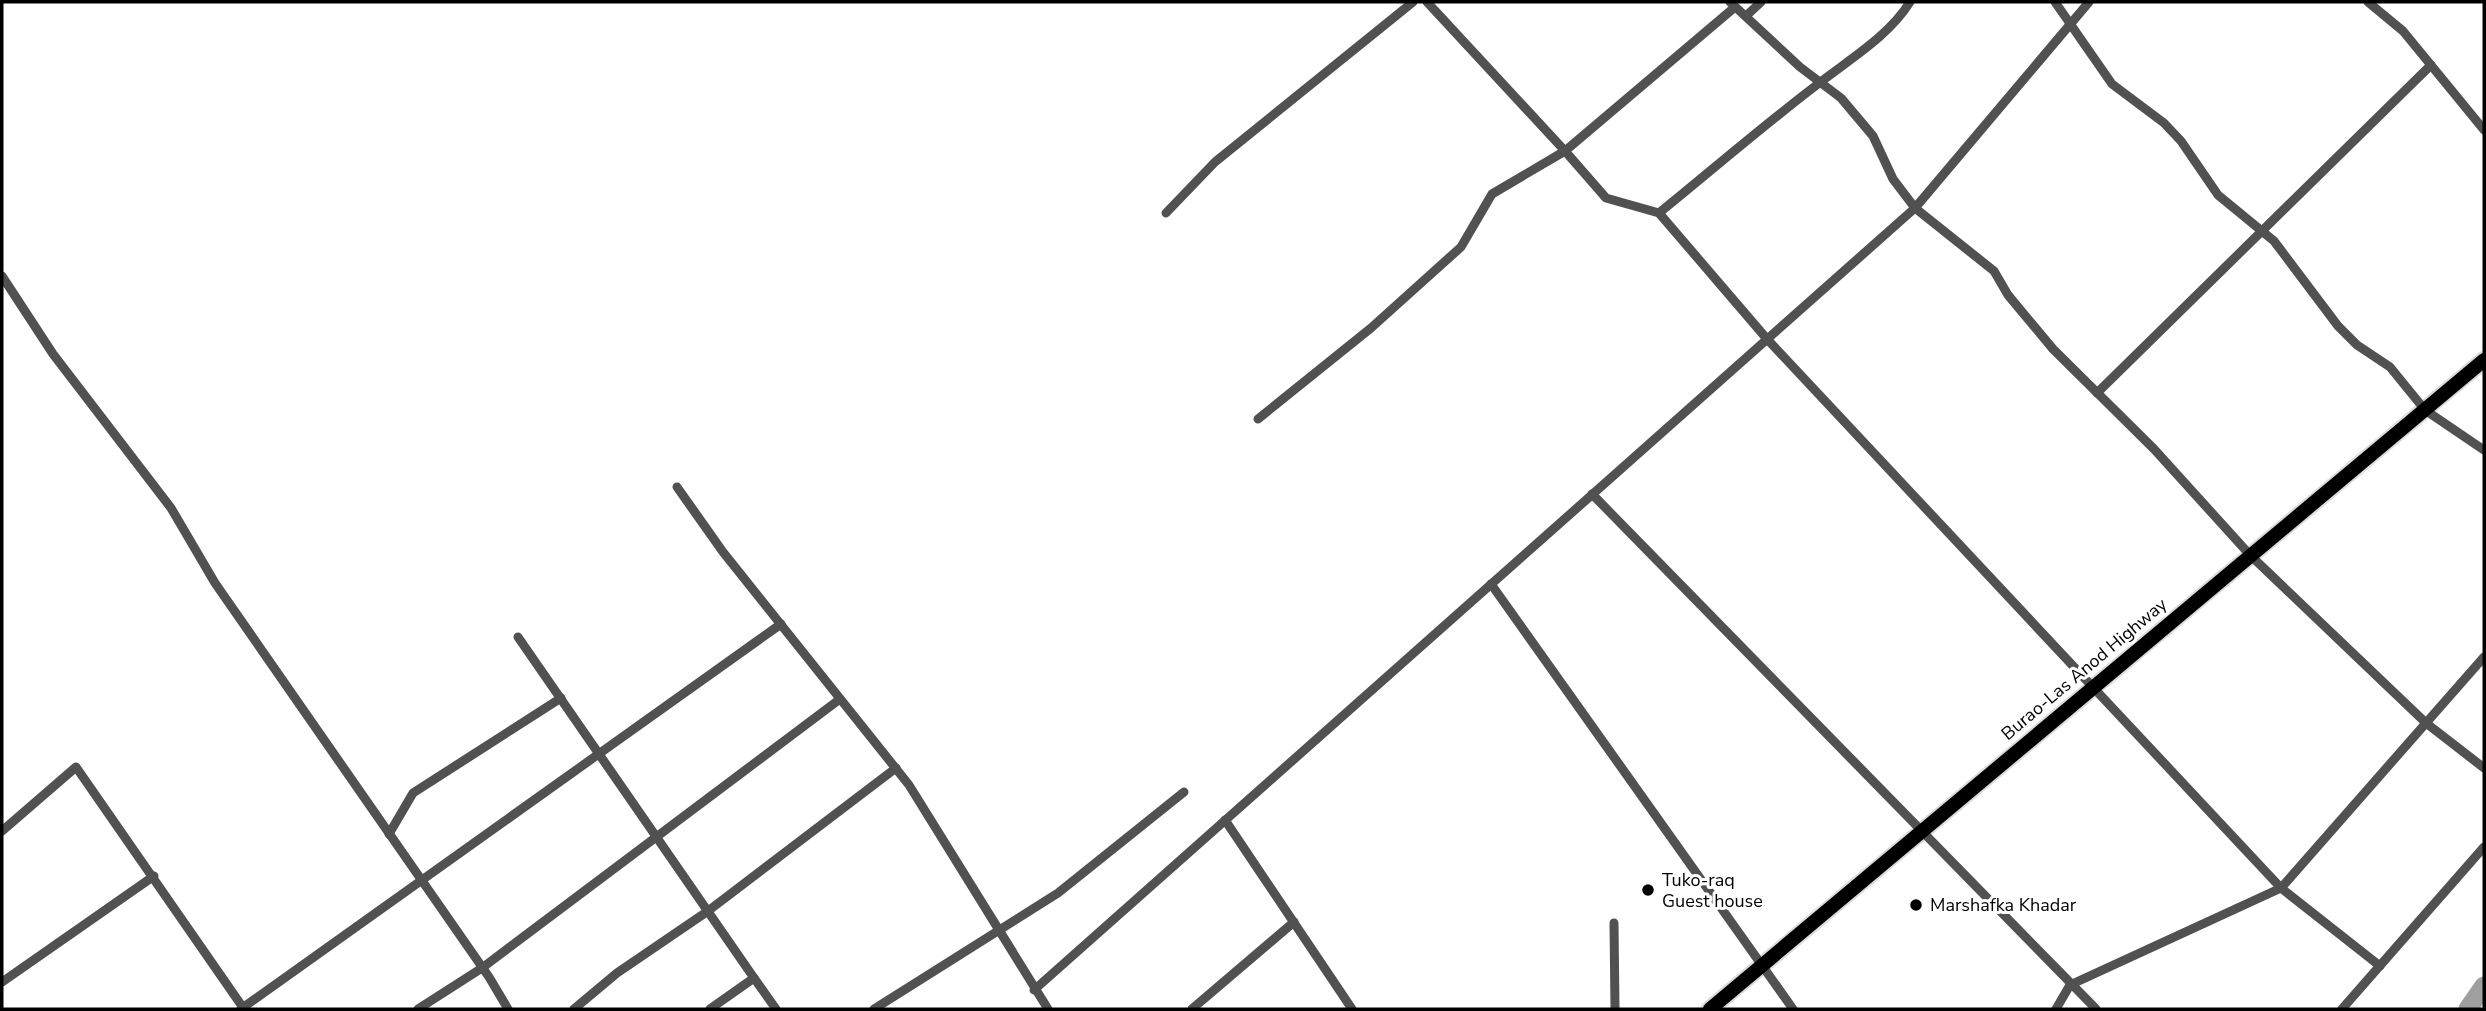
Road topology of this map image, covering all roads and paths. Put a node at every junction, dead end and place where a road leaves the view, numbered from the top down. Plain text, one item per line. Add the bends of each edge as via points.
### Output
1 (1413, 2) edge
2 (1427, 2) edge
3 (1761, 2) edge
4 (1910, 2) edge
5 (2055, 2) edge
6 (2089, 2) edge
7 (2368, 2) edge
8 (1732, 4) edge
9 (1746, 16) junction
10 (2071, 23) junction
11 (2431, 65) junction
12 (1820, 82) junction
13 (2484, 130) edge
14 (1565, 151) junction
15 (1915, 208) junction
16 (1166, 213) dead end
17 (1659, 213) junction
18 (2262, 231) junction
19 (2, 276) edge
20 (1767, 339) junction
21 (2484, 360) edge
22 (2097, 393) junction
23 (2425, 410) junction
24 (1258, 419) dead end
25 (2484, 450) edge
26 (677, 487) dead end
27 (1592, 495) junction
28 (2250, 555) junction
29 (1491, 584) junction
30 (781, 624) junction
31 (518, 636) dead end
32 (2484, 657) edge
33 (2093, 687) junction
34 (561, 698) junction
35 (841, 699) junction
36 (2426, 723) junction
37 (600, 753) junction
38 (895, 768) junction
39 (2484, 768) edge
40 (1184, 792) dead end
41 (1225, 820) junction
42 (2, 831) edge
43 (1920, 831) junction
44 (389, 834) junction
45 (657, 837) junction
46 (2484, 847) edge
47 (154, 876) junction
48 (421, 880) junction
49 (2281, 888) junction
50 (708, 911) junction
51 (1294, 922) junction
52 (1614, 923) dead end
53 (997, 930) junction
54 (1761, 965) junction
55 (2380, 965) junction
56 (482, 968) junction
57 (754, 978) junction
58 (2, 982) edge
59 (2070, 985) junction
60 (1034, 990) junction
61 (1043, 1008) edge
62 (243, 1009) edge
63 (418, 1009) edge
64 (508, 1009) edge
65 (574, 1009) edge
66 (710, 1009) edge
67 (776, 1009) edge
68 (874, 1009) edge
69 (1192, 1009) edge
70 (1352, 1009) edge
71 (1615, 1009) edge
72 (1710, 1009) edge
73 (1793, 1009) edge
74 (2056, 1009) edge
75 (2096, 1009) edge
76 (2342, 1009) edge

1 - 16 street via 1214,162
2 - 14 street
3 - 9 street
4 - 12 street via 1901,16 1852,60
5 - 10 street
6 - 10 street
7 - 11 street via 2403,31
8 - 9 street
8 - 14 street
9 - 12 street
10 - 15 street
10 - 18 street via 2112,84 2164,123 2218,195
11 - 13 street
11 - 18 street
12 - 15 street via 1841,98 1873,136 1893,179
12 - 17 street
14 - 17 street via 1606,198
14 - 24 street via 1492,194 1461,247 1371,328
15 - 20 street
15 - 22 street via 1994,271 2053,349
17 - 20 street
18 - 22 street
18 - 23 street via 2338,326 2390,367
19 - 44 street via 53,354 171,508 215,583
20 - 27 street
20 - 33 street
21 - 23 highway, Burao-Las Anod Highway
22 - 28 street
23 - 25 street
23 - 28 highway, Burao-Las Anod Highway
26 - 30 street
27 - 29 street
27 - 43 street
28 - 33 highway, Burao-Las Anod Highway
28 - 36 street
29 - 41 street
29 - 54 street
30 - 35 street
30 - 37 street
31 - 34 street
32 - 36 street
33 - 43 highway, Burao-Las Anod Highway
33 - 49 street
34 - 37 street
34 - 44 street via 413,793
35 - 38 street
35 - 45 street
36 - 39 street
36 - 49 street
37 - 45 street
37 - 48 street
38 - 50 street
38 - 53 street
40 - 53 street via 1058,893
41 - 51 street
41 - 60 street
42 - 47 street via 76,768
43 - 54 highway, Burao-Las Anod Highway
43 - 59 street
44 - 48 street
45 - 50 street
45 - 56 street
46 - 55 street
47 - 58 street
47 - 62 street
48 - 56 street
48 - 62 street
49 - 55 street
49 - 59 street
50 - 57 street
50 - 65 street via 617,972
51 - 69 street
51 - 70 street
52 - 71 street
53 - 60 street
53 - 68 street
54 - 72 highway, Burao-Las Anod Highway
54 - 73 street
55 - 76 street
56 - 63 street
56 - 64 street
57 - 66 street
57 - 67 street
59 - 74 street
59 - 75 street
60 - 61 street

